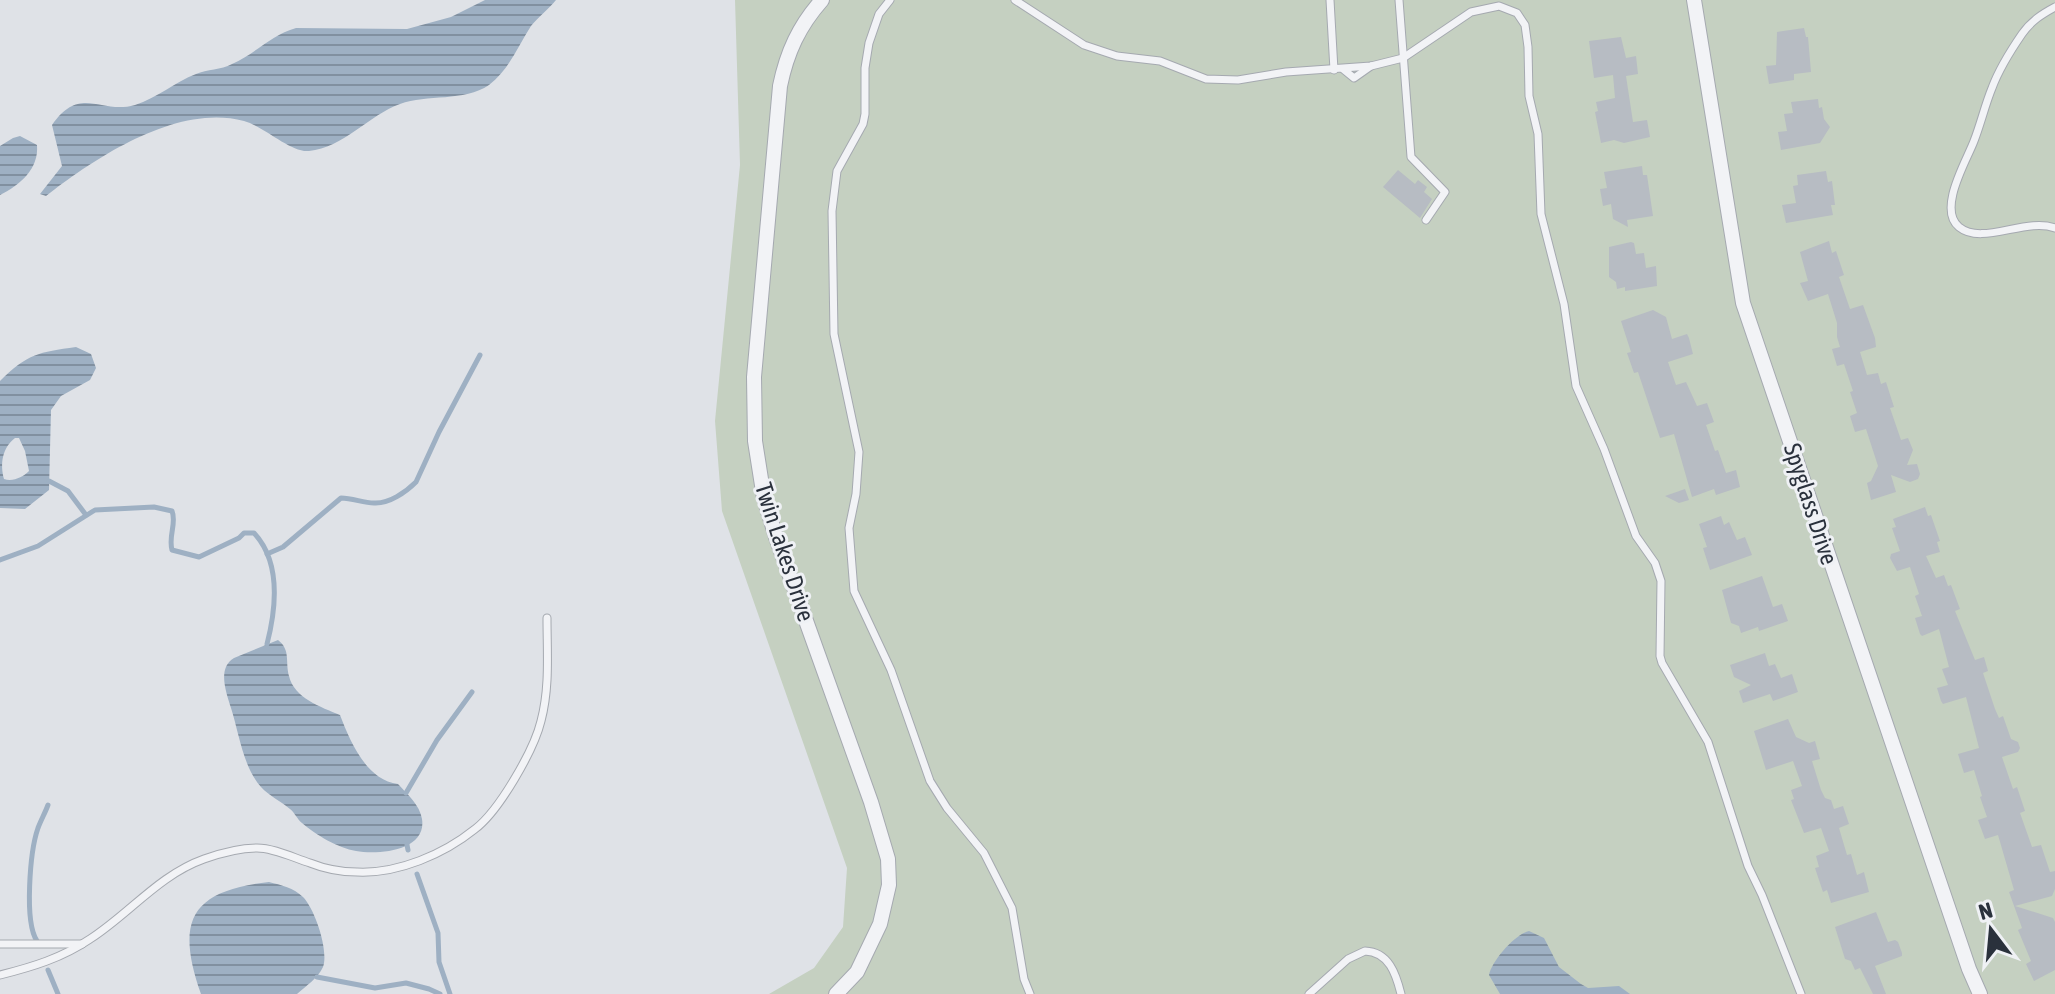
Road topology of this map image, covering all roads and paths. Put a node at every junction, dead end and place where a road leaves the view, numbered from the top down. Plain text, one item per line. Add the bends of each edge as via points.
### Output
1 (822, 0) edge
2 (890, 0) edge
3 (1015, 0) edge
4 (1330, 0) edge
5 (1399, 0) edge
6 (1694, 0) edge
7 (2055, 7) edge
8 (1403, 58) junction
9 (1334, 70) junction
10 (1426, 220) dead end
11 (2055, 228) edge
12 (547, 618) dead end
13 (0, 944) edge
14 (82, 944) junction
15 (0, 975) edge
16 (836, 994) edge
17 (1030, 994) edge
18 (1309, 994) edge
19 (1401, 994) edge
20 (1801, 994) edge
21 (1980, 994) edge

1 - 16 street, Twin Lakes Drive via 799,29 780,86 753,407 757,468 776,537 888,859 889,885 880,924 857,972
2 - 17 lane via 869,43 863,124 837,171 832,197 834,334 859,452 849,528 854,591 880,642 930,781 984,853 1012,908
3 - 9 lane via 1084,45 1160,61 1206,79
4 - 9 lane
5 - 8 lane
6 - 21 street, Spyglass Drive via 1743,303
7 - 11 lane via 2028,26 1992,86 1951,211 1958,227 1972,232 2040,224
8 - 9 lane
8 - 10 lane via 1411,157 1445,192
8 - 20 lane via 1479,9 1511,8 1525,25 1541,214 1564,304 1579,396 1636,536 1661,581 1662,663 1708,742 1748,866
12 - 14 lane via 548,682 541,723 523,764 477,828 431,857 361,873 260,847 230,851 200,860 163,881
13 - 14 lane
14 - 15 lane
18 - 19 lane via 1348,959 1365,951 1384,957 1394,969

